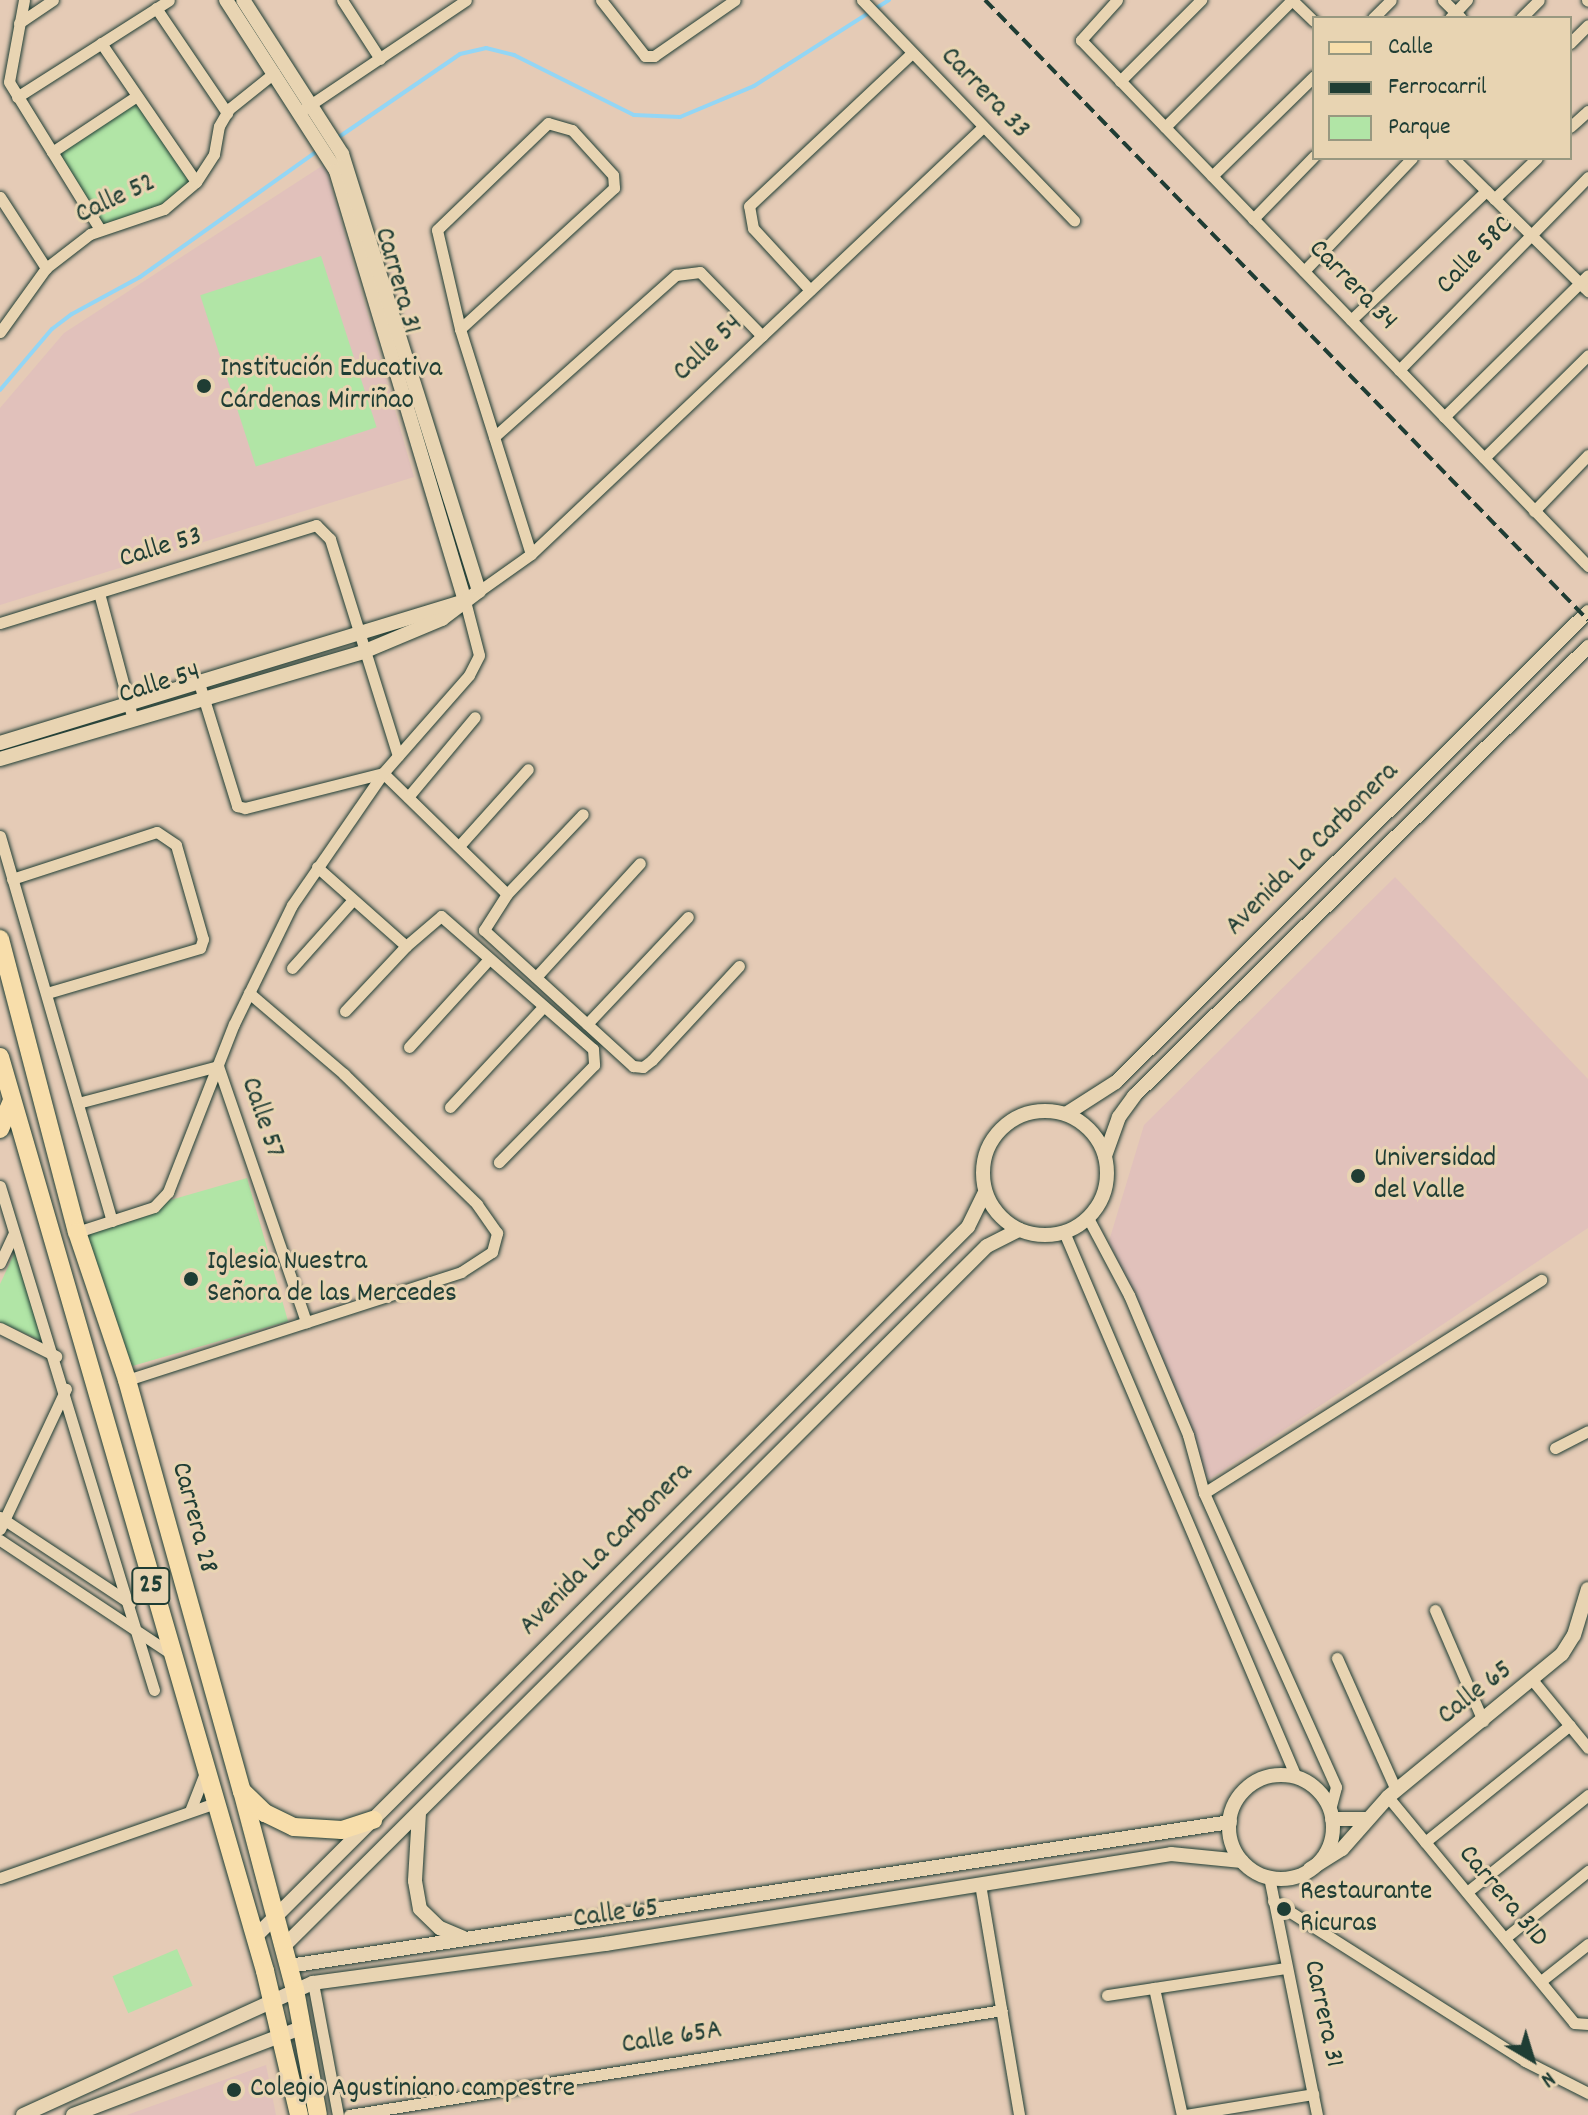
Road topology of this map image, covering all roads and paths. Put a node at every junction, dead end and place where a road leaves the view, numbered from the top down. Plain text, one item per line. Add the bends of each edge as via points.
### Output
1 (24, 0) edge
2 (53, 0) edge
3 (169, 0) edge
4 (226, 0) edge
5 (243, 0) edge
6 (342, 0) edge
7 (466, 0) edge
8 (602, 0) edge
9 (735, 0) edge
10 (862, 0) edge
11 (1117, 0) edge
12 (1201, 0) edge
13 (1292, 0) edge
14 (1391, 0) edge
15 (1443, 0) edge
16 (1467, 0) edge
17 (1539, 0) edge
18 (156, 8) junction
19 (1375, 16) edge
20 (1455, 16) edge
21 (1523, 16) edge
22 (1312, 19) edge
23 (19, 23) junction
24 (1588, 25) edge
25 (1572, 41) edge
26 (101, 43) junction
27 (911, 54) junction
28 (380, 59) junction
29 (274, 73) junction
30 (1312, 78) edge
31 (1120, 81) junction
32 (17, 97) junction
33 (135, 97) junction
34 (306, 108) junction
35 (1588, 111) edge
36 (227, 113) junction
37 (1572, 125) edge
38 (983, 127) junction
39 (1165, 127) junction
40 (52, 152) junction
41 (334, 152) junction
42 (1312, 158) edge
43 (1410, 160) edge
44 (1457, 160) edge
45 (1534, 160) edge
46 (1212, 176) junction
47 (1588, 177) edge
48 (196, 182) junction
49 (1490, 195) junction
50 (0, 197) edge
51 (4, 214) edge
52 (1253, 219) junction
53 (1074, 220) dead end
54 (99, 228) junction
55 (1531, 235) junction
56 (46, 268) junction
57 (1304, 271) junction
58 (1585, 283) edge
59 (810, 290) junction
60 (1351, 320) junction
61 (460, 329) junction
62 (0, 332) edge
63 (762, 336) junction
64 (1588, 355) edge
65 (1399, 370) junction
66 (1444, 417) junction
67 (494, 437) junction
68 (1588, 455) edge
69 (1484, 458) junction
70 (1534, 511) junction
71 (531, 554) junction
72 (1588, 566) edge
73 (479, 591) junction
74 (99, 593) junction
75 (465, 601) junction
76 (1588, 612) edge
77 (0, 623) edge
78 (358, 633) junction
79 (1560, 641) junction
80 (1588, 647) edge
81 (363, 652) junction
82 (1577, 658) junction
83 (199, 683) junction
84 (204, 699) junction
85 (131, 713) junction
86 (475, 717) dead end
87 (0, 743) edge
88 (398, 756) junction
89 (0, 759) edge
90 (528, 769) dead end
91 (383, 773) junction
92 (408, 797) junction
93 (583, 814) dead end
94 (0, 836) edge
95 (459, 846) junction
96 (640, 863) dead end
97 (317, 867) junction
98 (12, 879) junction
99 (507, 894) junction
100 (352, 901) junction
101 (688, 917) dead end
102 (0, 939) edge
103 (406, 946) junction
104 (489, 959) junction
105 (739, 966) dead end
106 (292, 968) dead end
107 (536, 977) junction
108 (47, 993) junction
109 (249, 993) junction
110 (543, 1007) junction
111 (345, 1011) dead end
112 (587, 1024) junction
113 (409, 1047) dead end
114 (0, 1057) edge
115 (218, 1066) junction
116 (12, 1101) junction
117 (78, 1103) junction
118 (450, 1107) dead end
119 (1066, 1114) junction
120 (0, 1129) edge
121 (1105, 1156) junction
122 (499, 1162) dead end
123 (0, 1186) edge
124 (985, 1192) junction
125 (1088, 1218) junction
126 (112, 1221) junction
127 (1019, 1230) junction
128 (77, 1232) junction
129 (1064, 1232) junction
130 (14, 1233) junction
131 (0, 1263) edge
132 (1541, 1280) dead end
133 (306, 1322) junction
134 (0, 1328) edge
135 (56, 1356) junction
136 (127, 1380) junction
137 (66, 1389) junction
138 (1588, 1431) edge
139 (1555, 1448) dead end
140 (1204, 1493) junction
141 (2, 1522) edge
142 (0, 1540) edge
143 (1588, 1589) edge
144 (130, 1603) junction
145 (1435, 1610) dead end
146 (139, 1633) junction
147 (170, 1653) junction
148 (1337, 1658) dead end
149 (1534, 1682) junction
150 (154, 1690) dead end
151 (1483, 1721) junction
152 (1570, 1725) junction
153 (1588, 1748) edge
154 (205, 1773) junction
155 (1296, 1777) junction
156 (242, 1791) junction
157 (1392, 1793) junction
158 (1588, 1795) edge
159 (215, 1803) junction
160 (190, 1811) junction
161 (419, 1813) junction
162 (1331, 1814) junction
163 (1366, 1819) junction
164 (373, 1820) junction
165 (1230, 1822) junction
166 (1425, 1842) junction
167 (1242, 1861) junction
168 (1310, 1869) junction
169 (1588, 1871) edge
170 (1269, 1877) junction
171 (0, 1878) edge
172 (980, 1884) junction
173 (1467, 1892) junction
174 (1273, 1901) junction
175 (275, 1917) junction
176 (255, 1937) junction
177 (464, 1938) junction
178 (1505, 1938) junction
179 (1588, 1944) edge
180 (283, 1947) junction
181 (289, 1966) junction
182 (1285, 1968) junction
183 (1541, 1981) junction
184 (313, 1983) junction
185 (1154, 1988) junction
186 (295, 1990) junction
187 (1107, 1995) dead end
188 (273, 2001) junction
189 (1002, 2010) junction
190 (1584, 2025) edge
191 (303, 2027) junction
192 (283, 2036) junction
193 (1588, 2093) edge
194 (1313, 2094) junction
195 (23, 2115) edge
196 (73, 2115) edge
197 (299, 2115) edge
198 (318, 2115) edge
199 (338, 2115) edge
200 (349, 2115) edge
201 (1019, 2115) edge
202 (1184, 2115) edge
203 (1317, 2115) edge

1 - 23 street
2 - 23 street
3 - 18 street
4 - 29 street, Carrera 31
5 - 34 street, Carrera 31
6 - 28 street
7 - 28 street
8 - 9 street via 645,56 654,56
10 - 27 street, Carrera 33
11 - 31 street, Carrera 34 via 1081,40
12 - 31 street
13 - 22 street
13 - 39 street
14 - 19 street
15 - 20 street
16 - 20 street
17 - 21 street
18 - 26 street
18 - 36 street
23 - 32 street via 9,82
24 - 25 street
26 - 32 street
26 - 33 street
27 - 38 street, Carrera 33
27 - 59 street via 749,206 748,218
28 - 34 street
29 - 34 street, Carrera 31
29 - 36 street
30 - 46 street
31 - 39 street, Carrera 34
32 - 40 street
33 - 40 street
33 - 48 street
34 - 41 street, Carrera 31
35 - 37 street
36 - 48 street, Calle 52 via 214,154
38 - 53 street, Carrera 33
38 - 59 street, Calle 54
39 - 46 street, Carrera 34
40 - 54 street
41 - 73 street, Carrera 31
41 - 75 street, Carrera 31
42 - 52 street
43 - 57 street
44 - 49 street
45 - 49 street
46 - 52 street, Carrera 34
47 - 55 street, Calle 58C
48 - 54 street, Calle 52 via 164,209
49 - 55 street
49 - 60 street
50 - 51 street
51 - 56 street
52 - 57 street, Carrera 34
54 - 56 street, Calle 52
55 - 58 street
55 - 65 street, Calle 58C
56 - 62 street, Calle 52
57 - 60 street, Carrera 34
58 - 66 street
59 - 63 street, Calle 54
60 - 65 street, Carrera 34
61 - 61 street, Carrera 31 via 614,188 613,175 572,130 548,123 437,230
61 - 67 street, Carrera 31
63 - 67 street via 700,272 676,275
63 - 71 street, Calle 54
64 - 69 street
65 - 66 street, Carrera 34
66 - 69 street, Carrera 34
67 - 71 street, Carrera 31
68 - 70 street
69 - 70 street, Carrera 34
70 - 72 street, Carrera 34
71 - 73 street, Calle 54
73 - 75 street, Calle 54
74 - 77 street, Calle 53
74 - 78 street, Calle 53 via 316,525 330,539
74 - 85 street
75 - 78 street, Calle 54
75 - 81 street, Calle 54 via 442,619
75 - 88 street via 479,655 469,675
76 - 79 street, Avenida La Carbonera
78 - 81 street
78 - 83 street, Calle 54
79 - 82 street
79 - 119 street, Avenida La Carbonera via 1116,1082
80 - 82 street, Avenida La Carbonera
81 - 84 street, Calle 54
81 - 88 street
82 - 121 street, Avenida La Carbonera via 1134,1096 1114,1127
83 - 84 street
83 - 85 street, Calle 54
84 - 85 street, Calle 54
84 - 91 street via 237,806
85 - 87 street, Calle 54
85 - 89 street, Calle 54
86 - 92 street
88 - 91 street
90 - 95 street
91 - 92 street
91 - 97 street
92 - 95 street
93 - 99 street
94 - 98 street
95 - 99 street
96 - 107 street
97 - 100 street
97 - 109 street
98 - 108 street
98 - 108 street via 157,832 176,845 199,926 200,948
99 - 107 street via 484,930
100 - 103 street
100 - 106 street
101 - 112 street
102 - 128 main road, Carrera 28 / 25
103 - 104 street via 441,916
103 - 111 street
104 - 110 street
104 - 113 street
105 - 112 street via 643,1067 633,1066
107 - 112 street
108 - 117 street
109 - 115 street
109 - 133 street via 344,1074 477,1204 497,1233 492,1252 478,1264
110 - 118 street
110 - 122 street via 593,1049 594,1065
114 - 116 main road, Carrera 28 / 25
115 - 117 street, Calle 57
115 - 126 street via 163,1200
115 - 133 street, Calle 57
116 - 120 main road
116 - 147 main road, Carrera 28 / 25
117 - 126 street
119 - 121 street via 1091,1130
119 - 124 street via 1032,1112 1002,1129 985,1158
121 - 125 street via 1103,1196
123 - 130 street
124 - 127 street via 1002,1218
124 - 164 street, Avenida La Carbonera via 968,1227
125 - 129 street
125 - 140 street via 1129,1295 1188,1435
126 - 128 street
127 - 129 street via 1037,1235
127 - 161 street, Avenida La Carbonera via 987,1246
128 - 136 main road, Carrera 28 / 25
129 - 155 street
130 - 131 street
130 - 135 street
132 - 140 street
133 - 136 street
134 - 135 street
135 - 137 street
136 - 156 main road, Carrera 28 / 25
137 - 141 street
137 - 144 street
138 - 139 street
140 - 162 street via 1336,1787
141 - 144 street
142 - 146 street
143 - 149 street, Calle 65 via 1574,1635
144 - 146 street
145 - 151 street
146 - 147 street
146 - 150 street
147 - 154 main road, Carrera 28 / 25
148 - 157 street, Carrera 31D
149 - 151 street, Calle 65
149 - 152 street
151 - 157 street, Calle 65
152 - 153 street
152 - 166 street
154 - 159 main road, Carrera 28 / 25
154 - 160 street
155 - 162 street via 1310,1784
155 - 165 street via 1269,1776 1250,1785 1236,1801
156 - 164 main road via 265,1813 302,1828 342,1830
156 - 175 main road, Carrera 28 / 25
157 - 163 street, Calle 65
157 - 166 street, Carrera 31D
158 - 173 street
159 - 160 street
159 - 176 main road, Carrera 28 / 25
160 - 171 street
161 - 177 street via 415,1881 420,1909 440,1928
161 - 180 street, Avenida La Carbonera
162 - 163 street
162 - 168 street via 1331,1842
163 - 168 street, Calle 65 via 1342,1849
164 - 175 street, Avenida La Carbonera
165 - 167 street via 1232,1843
165 - 177 street, Calle 65
166 - 173 street, Carrera 31D
167 - 170 street
167 - 172 street, Calle 65 via 1171,1854
168 - 170 street via 1291,1877
169 - 178 street
170 - 174 street, Carrera 31
172 - 184 street, Calle 65 via 605,1944
172 - 189 street
173 - 178 street, Carrera 31D
174 - 182 street, Carrera 31
174 - 193 street via 1525,2061
175 - 176 street, Avenida La Carbonera
175 - 180 main road, Carrera 28 / 25
176 - 188 main road, Carrera 28 / 25
177 - 181 street, Calle 65
178 - 183 street, Carrera 31D
179 - 183 street
180 - 181 main road, Carrera 28 / 25
181 - 186 main road, Carrera 28 / 25
182 - 185 street
182 - 194 street, Carrera 31
183 - 190 street, Carrera 31D
184 - 186 street, Calle 65
184 - 199 street
185 - 187 street
185 - 202 street
186 - 188 street, Calle 65
186 - 191 main road, Carrera 28 / 25
188 - 192 main road, Carrera 28 / 25
188 - 195 street, Calle 65
189 - 200 street, Calle 65A
189 - 201 street
191 - 192 street
191 - 198 main road, Carrera 28 / 25
192 - 196 street
192 - 197 main road, Carrera 28 / 25
194 - 202 street
194 - 203 street, Carrera 31

